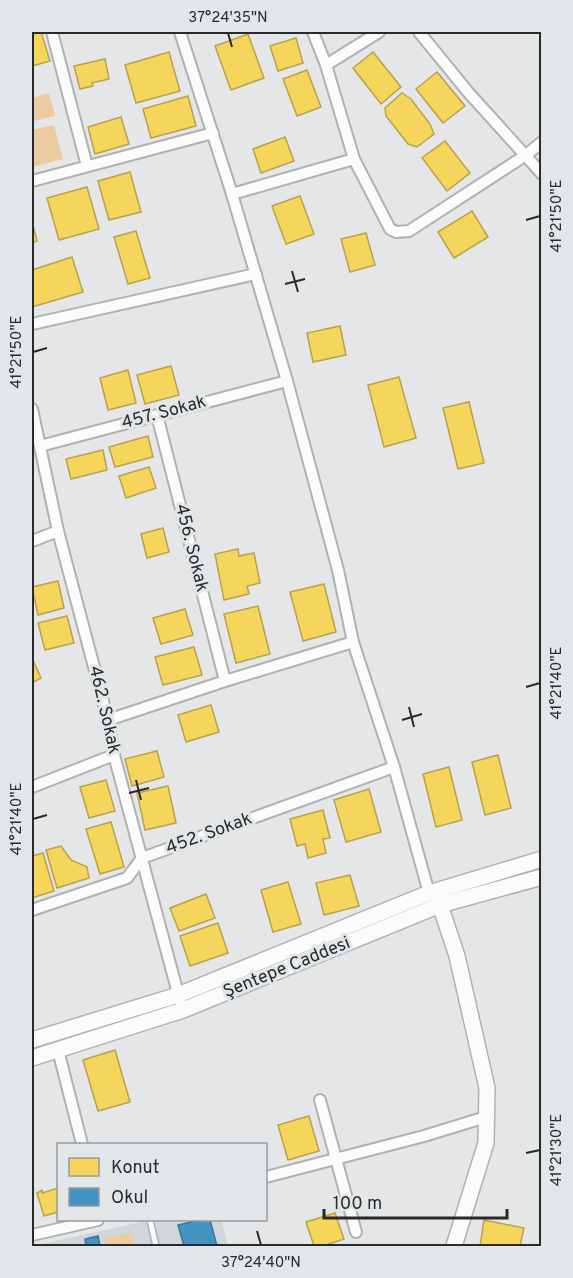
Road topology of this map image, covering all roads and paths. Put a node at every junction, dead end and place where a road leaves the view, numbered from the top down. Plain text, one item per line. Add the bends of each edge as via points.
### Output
1 (52, 32) edge
2 (180, 32) edge
3 (313, 32) edge
4 (379, 32) edge
5 (419, 32) edge
6 (326, 65) junction
7 (213, 133) junction
8 (542, 142) edge
9 (526, 155) junction
10 (354, 159) junction
11 (87, 166) junction
12 (542, 174) edge
13 (32, 181) edge
14 (232, 194) junction
15 (256, 274) junction
16 (32, 324) edge
17 (287, 381) junction
18 (32, 409) edge
19 (157, 415) junction
20 (40, 446) junction
21 (58, 531) junction
22 (32, 541) edge
23 (353, 642) junction
24 (225, 681) junction
25 (108, 720) junction
26 (114, 755) junction
27 (394, 767) junction
28 (32, 787) edge
29 (142, 858) junction
30 (542, 859) edge
31 (542, 877) edge
32 (429, 893) junction
33 (440, 905) junction
34 (32, 910) edge
35 (178, 995) junction
36 (183, 1010) junction
37 (32, 1040) edge
38 (58, 1050) junction
39 (32, 1058) edge
40 (320, 1100) dead end
41 (486, 1118) junction
42 (82, 1143) edge
43 (338, 1159) junction
44 (267, 1177) edge
45 (94, 1221) edge
46 (150, 1221) edge
47 (356, 1232) dead end
48 (32, 1235) edge
49 (156, 1246) edge
50 (454, 1246) edge

1 - 11 street
2 - 7 street
3 - 6 street
4 - 6 street
5 - 9 street
6 - 10 street
7 - 11 street
7 - 14 street
8 - 9 street
9 - 10 street via 410,231 402,232 390,229
9 - 12 street
10 - 14 street
11 - 13 street
14 - 15 street
15 - 16 street
15 - 17 street
17 - 19 street, 457. Sokak
17 - 23 street via 338,570
18 - 20 street, 462. Sokak
19 - 20 street, 457. Sokak
19 - 24 street, 456. Sokak
20 - 21 street, 462. Sokak
21 - 22 street
21 - 25 street, 462. Sokak
23 - 24 street
23 - 27 street
24 - 25 street
25 - 26 street, 462. Sokak
26 - 28 street
26 - 29 street, 462. Sokak
27 - 29 street, 452. Sokak
27 - 32 street
29 - 34 street, 452. Sokak via 127,878
29 - 35 street, 462. Sokak
30 - 32 street
31 - 33 street, Şentepe Caddesi
32 - 35 street
33 - 36 street, Şentepe Caddesi
33 - 41 street via 457,956 485,1077
35 - 36 street, 462. Sokak
35 - 37 street
36 - 38 street, Şentepe Caddesi
38 - 39 street, Şentepe Caddesi
38 - 42 street
40 - 43 street
41 - 43 street
41 - 50 street via 486,1143
43 - 44 street
43 - 47 street
45 - 48 street
46 - 49 lane

